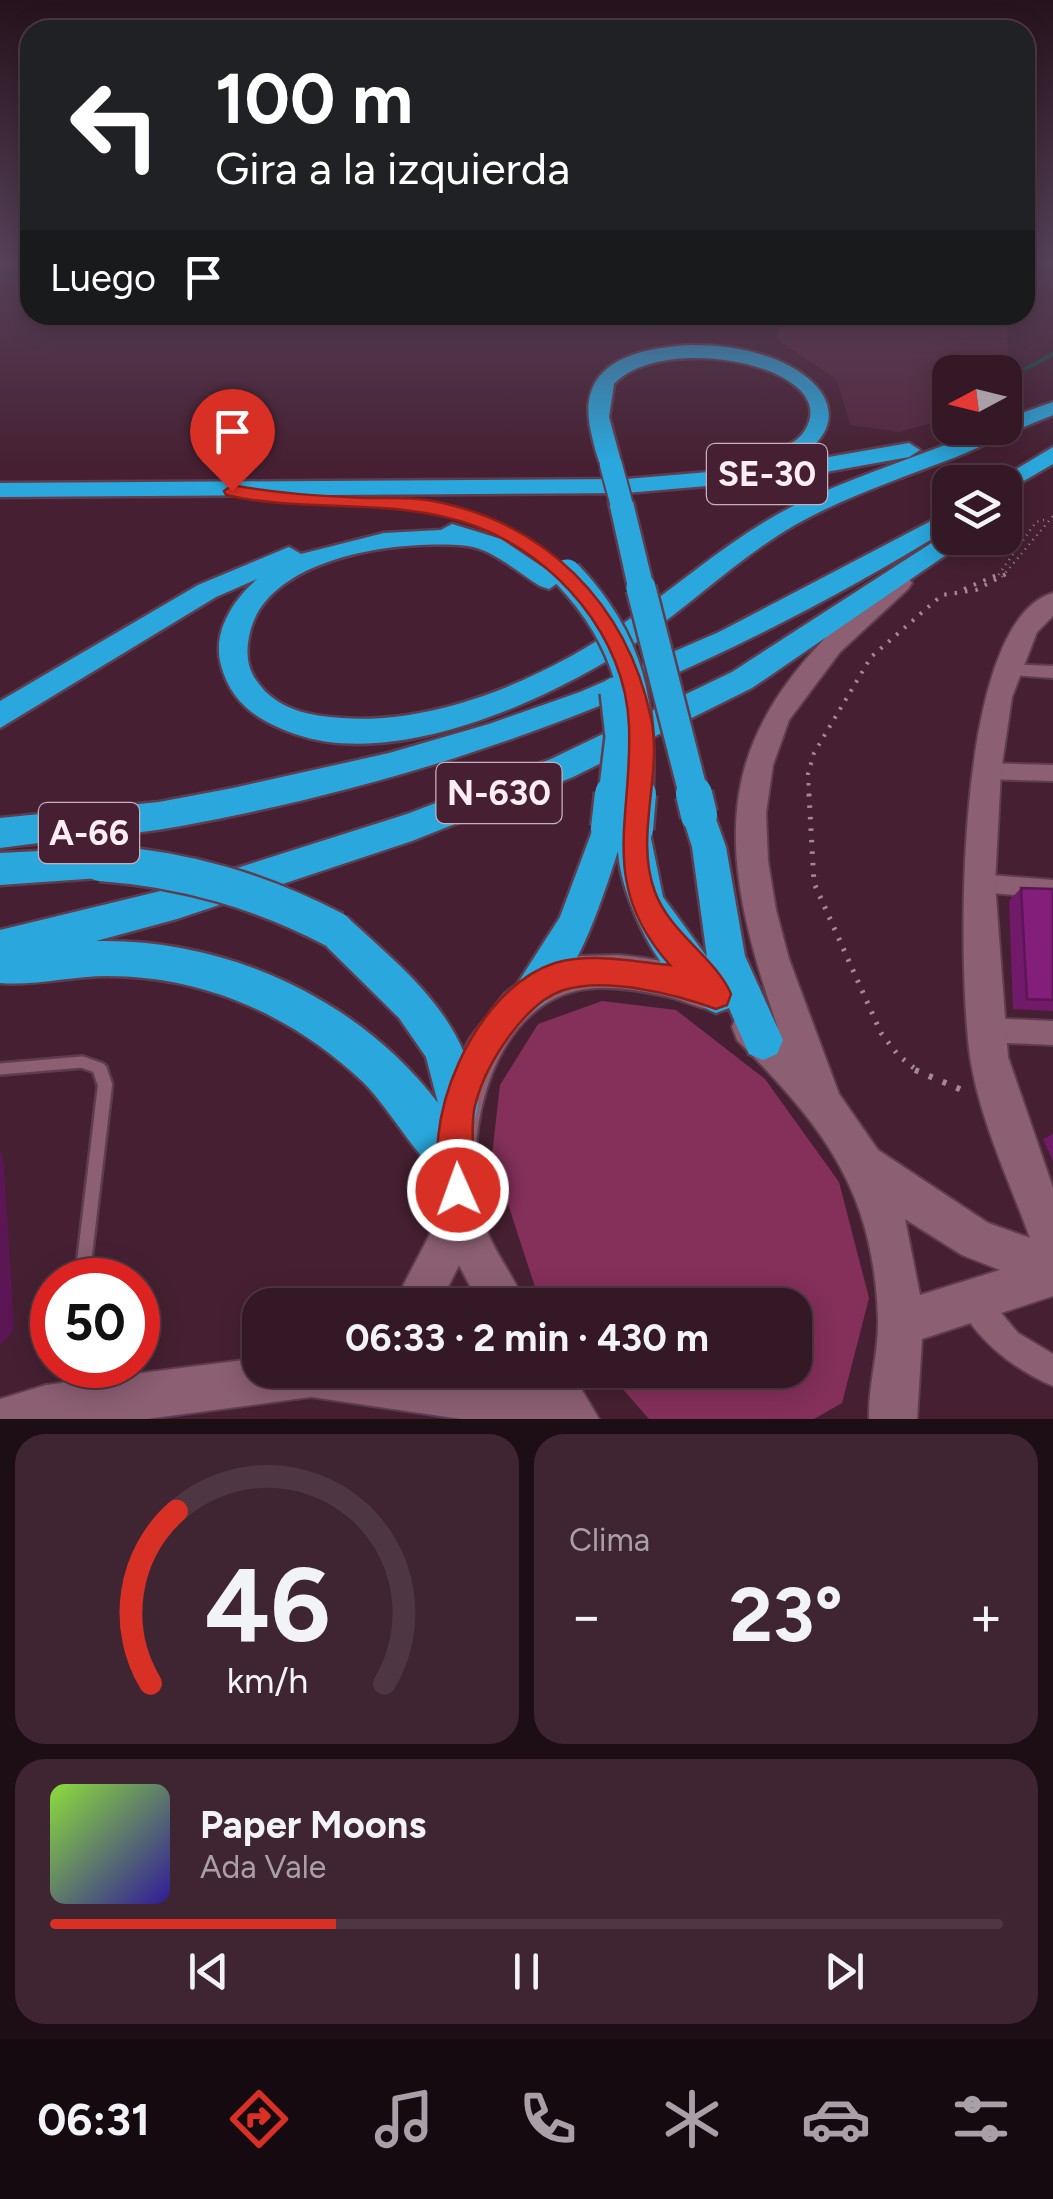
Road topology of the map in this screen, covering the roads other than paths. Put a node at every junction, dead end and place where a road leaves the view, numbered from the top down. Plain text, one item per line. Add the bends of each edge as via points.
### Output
1 (1053, 408) edge
2 (1022, 420) edge
3 (932, 444) edge
4 (968, 445) edge
5 (1053, 454) edge
6 (1022, 476) edge
7 (530, 488) junction
8 (2, 490) edge
9 (232, 491) junction
10 (932, 528) edge
11 (470, 538) junction
12 (932, 553) edge
13 (933, 555) edge
14 (1053, 601) edge
15 (1006, 670) junction
16 (1053, 672) edge
17 (0, 716) edge
18 (986, 771) junction
19 (1053, 773) edge
20 (177, 813) junction
21 (622, 829) junction
22 (0, 833) edge
23 (0, 852) edge
24 (0, 869) edge
25 (980, 883) junction
26 (1053, 889) edge
27 (0, 948) edge
28 (0, 966) edge
29 (531, 992) junction
30 (716, 994) junction
31 (985, 1030) junction
32 (1053, 1033) edge
33 (762, 1040) junction
34 (0, 1068) edge
35 (459, 1105) junction
36 (827, 1112) junction
37 (454, 1162) junction
38 (863, 1164) junction
39 (462, 1218) junction
40 (1053, 1244) edge
41 (85, 1258) edge
42 (1053, 1271) edge
43 (424, 1288) edge
44 (496, 1288) edge
45 (971, 1298) junction
46 (901, 1324) junction
47 (1053, 1371) edge
48 (242, 1376) edge
49 (160, 1381) edge
50 (66, 1388) edge
51 (423, 1388) edge
52 (554, 1388) edge
53 (887, 1414) edge
54 (10, 1419) edge
55 (562, 1419) edge
56 (574, 1419) edge

1 - 2 highway, SE-30
3 - 7 highway, SE-30 via 788,472
4 - 11 highway via 787,519 627,635 501,698 404,725 335,732 278,716 243,684 233,657 236,627 255,597 284,572 365,544
5 - 6 highway
7 - 9 highway, SE-30
7 - 33 highway, bridge via 562,478 709,470 767,462 811,440 821,425 820,410 800,381 755,359 700,350 640,358 609,376 599,396 611,464 621,502 640,588 709,847 726,957
8 - 9 highway, SE-30
9 - 21 highway, bridge via 276,500 446,509 504,532 564,572 600,614 634,687 641,725
10 - 20 highway via 787,610 590,700 458,745
11 - 17 highway via 400,529 261,565
11 - 21 highway, bridge via 549,580 581,614 604,656 620,724
12 - 27 highway, N-630 via 742,680 562,768 412,827 177,903
13 - 36 main road via 808,672 775,722 757,775 752,842 762,920
14 - 15 main road via 1026,628
15 - 16 street
15 - 18 main road
18 - 19 street
18 - 25 main road
20 - 22 highway
20 - 23 highway, A-66
21 - 29 highway via 575,926
21 - 30 highway via 642,895 672,946
24 - 35 highway, bridge via 100,863 196,872 270,897 334,930 414,1004 444,1048
25 - 26 street
25 - 31 main road
28 - 37 highway via 136,957 198,967 253,986 320,1024 395,1084
29 - 30 main road via 557,977 589,972 675,980
29 - 35 main road via 478,1056
30 - 33 main road
31 - 32 street
31 - 40 main road via 1000,1100
33 - 36 main road
34 - 41 lane via 82,1062 99,1068 105,1085
35 - 37 main road
36 - 38 main road
37 - 39 main road
38 - 42 main road via 977,1240
38 - 46 main road via 895,1263
39 - 43 main road
39 - 44 main road
42 - 45 main road
45 - 46 main road
45 - 47 street via 1008,1344
46 - 53 main road
48 - 49 main road
50 - 54 main road
51 - 55 main road
52 - 56 main road

